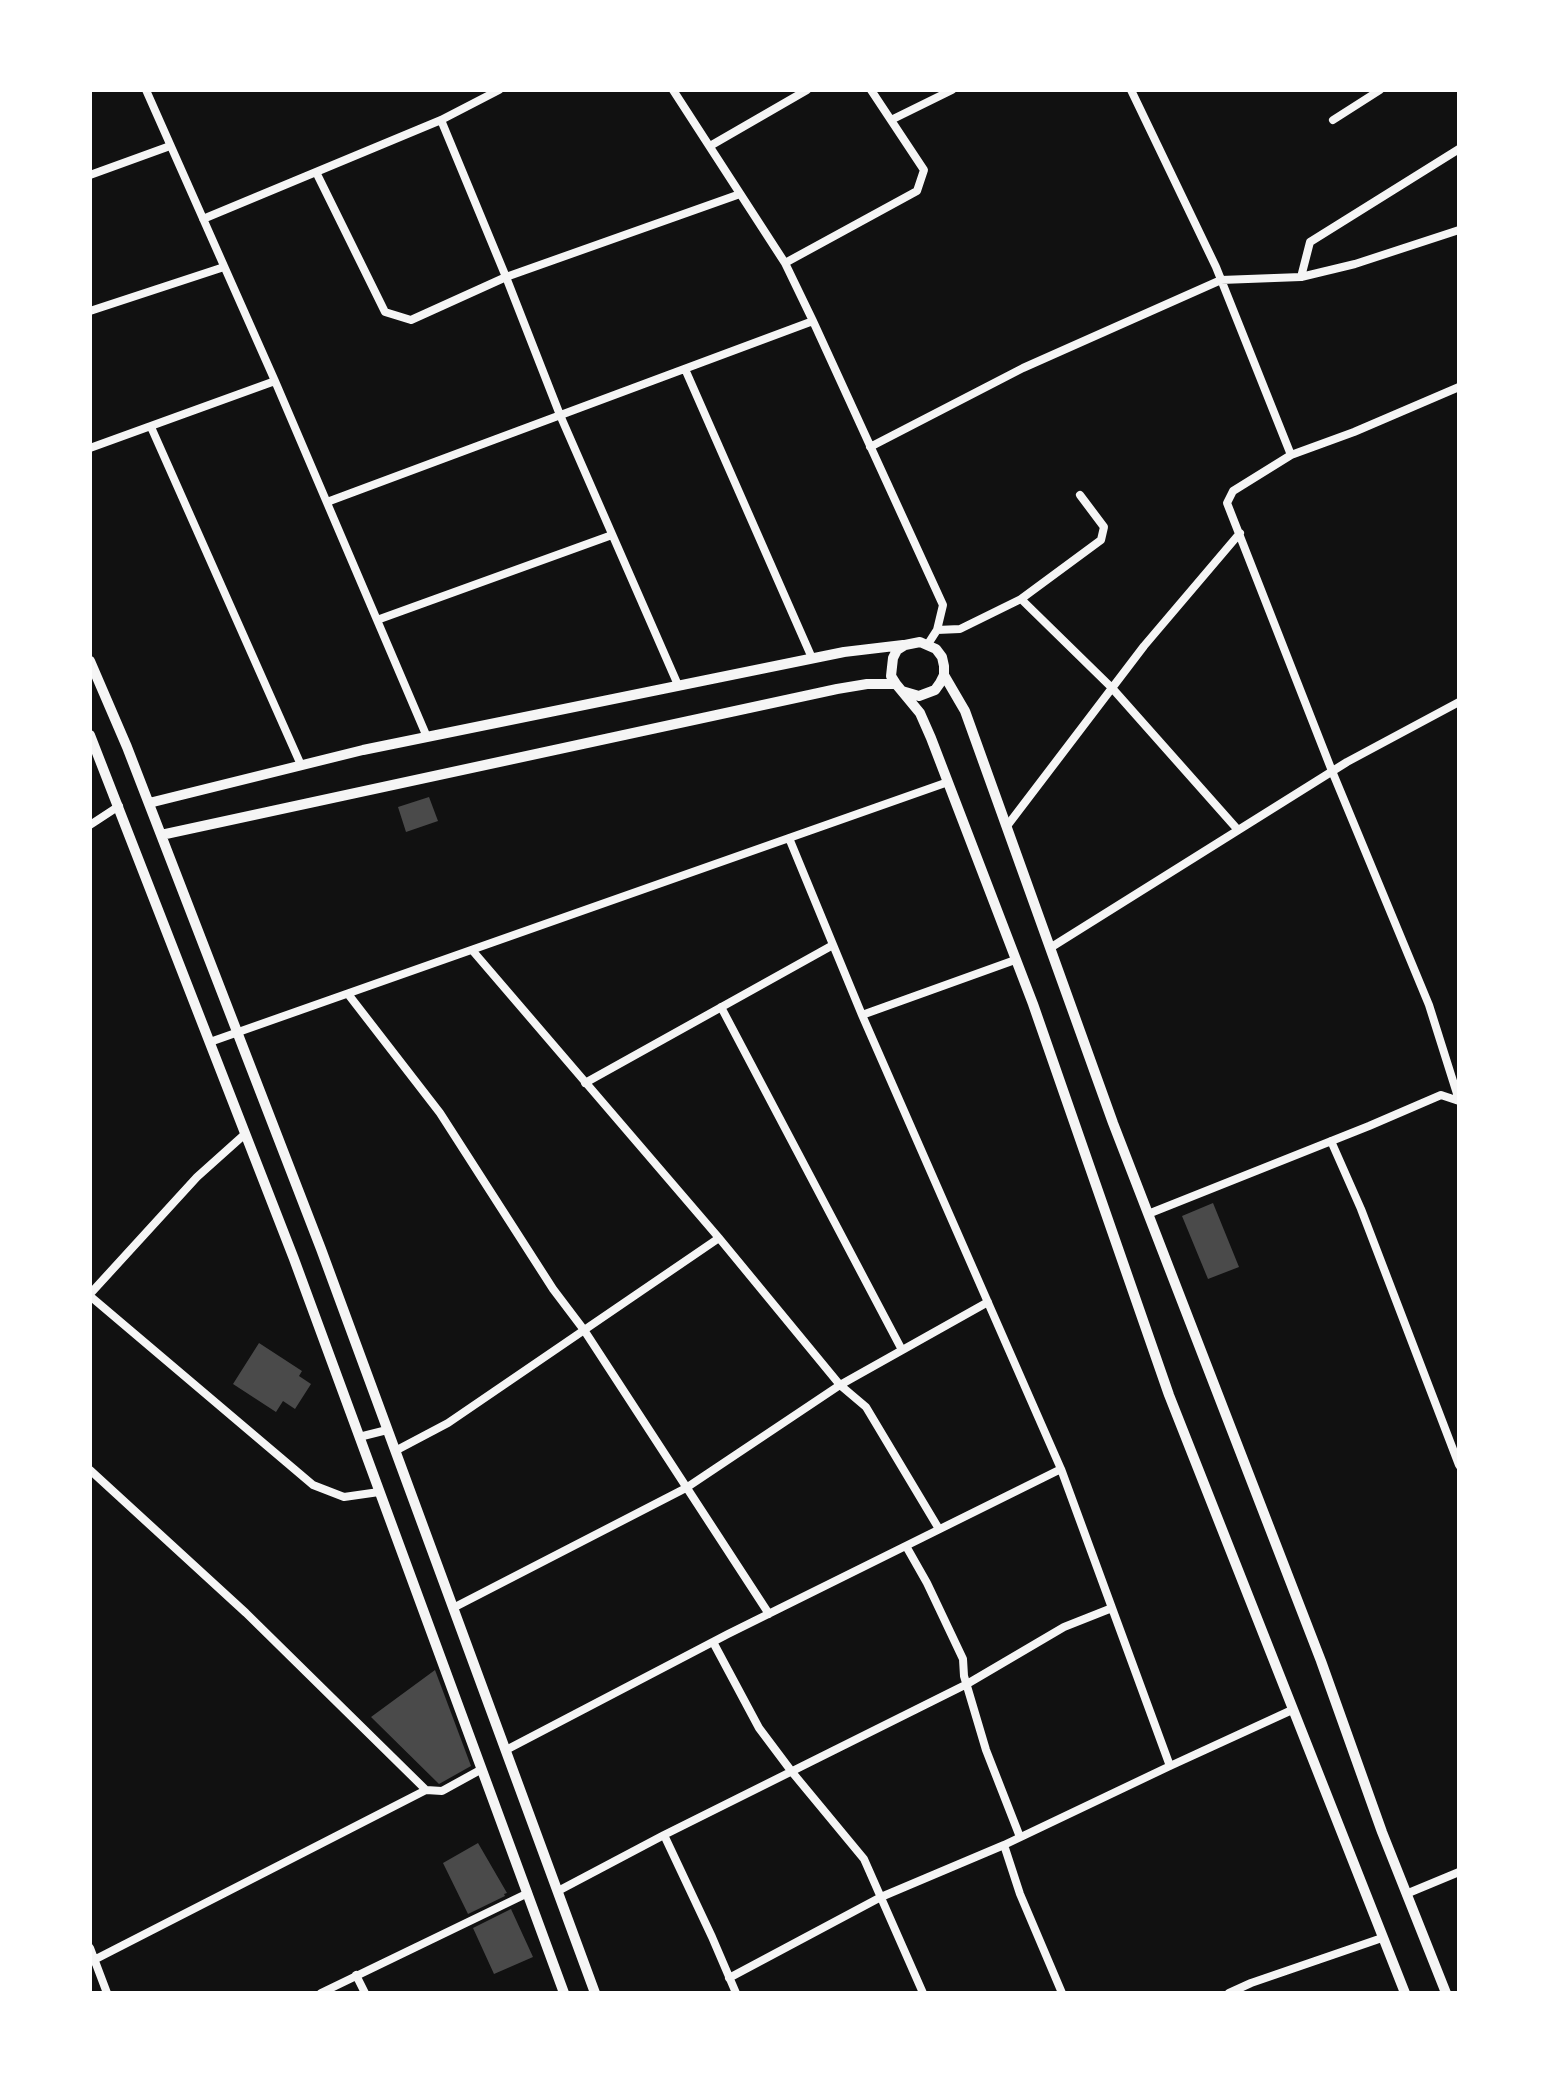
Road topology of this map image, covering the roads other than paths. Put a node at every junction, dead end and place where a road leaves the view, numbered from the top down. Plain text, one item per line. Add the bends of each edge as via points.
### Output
1 (146, 90) edge
2 (499, 90) edge
3 (673, 90) edge
4 (807, 90) edge
5 (871, 90) edge
6 (952, 90) edge
7 (1131, 90) edge
8 (1380, 90) edge
9 (441, 120) junction
10 (891, 120) junction
11 (1333, 120) dead end
12 (170, 146) junction
13 (710, 146) junction
14 (1459, 149) edge
15 (316, 172) junction
16 (90, 175) edge
17 (740, 194) junction
18 (203, 219) junction
19 (1459, 230) edge
20 (785, 263) junction
21 (224, 267) junction
22 (506, 277) junction
23 (1301, 277) junction
24 (1221, 280) junction
25 (90, 311) edge
26 (813, 321) junction
27 (685, 369) junction
28 (275, 381) junction
29 (1459, 387) edge
30 (560, 415) junction
31 (151, 427) junction
32 (870, 447) junction
33 (90, 448) edge
34 (1291, 455) junction
35 (1080, 495) dead end
36 (327, 502) junction
37 (1240, 533) junction
38 (612, 535) junction
39 (1021, 599) junction
40 (377, 620) junction
41 (937, 630) junction
42 (928, 644) junction
43 (905, 645) junction
44 (812, 658) junction
45 (90, 661) edge
46 (944, 675) junction
47 (678, 685) junction
48 (899, 688) junction
49 (1112, 688) junction
50 (1459, 702) edge
51 (90, 735) edge
52 (427, 737) junction
53 (301, 765) junction
54 (1332, 771) junction
55 (948, 782) junction
56 (149, 803) junction
57 (119, 806) junction
58 (90, 825) edge
59 (1007, 826) junction
60 (1238, 830) junction
61 (161, 835) junction
62 (789, 838) junction
63 (833, 945) junction
64 (1050, 948) junction
65 (472, 950) junction
66 (1015, 960) junction
67 (348, 994) junction
68 (721, 1007) junction
69 (862, 1015) junction
70 (238, 1034) junction
71 (210, 1042) junction
72 (585, 1083) junction
73 (1459, 1101) edge
74 (245, 1134) junction
75 (1331, 1141) junction
76 (1148, 1214) junction
77 (719, 1238) junction
78 (90, 1295) edge
79 (988, 1302) junction
80 (584, 1330) junction
81 (902, 1350) junction
82 (840, 1385) junction
83 (387, 1430) junction
84 (359, 1437) junction
85 (1456, 1450) edge
86 (395, 1451) junction
87 (1459, 1465) edge
88 (1061, 1469) junction
89 (90, 1470) edge
90 (686, 1488) junction
91 (379, 1492) junction
92 (939, 1529) junction
93 (906, 1546) junction
94 (453, 1608) junction
95 (1112, 1608) junction
96 (769, 1614) junction
97 (713, 1642) junction
98 (967, 1684) junction
99 (1292, 1710) junction
100 (506, 1750) junction
101 (1170, 1766) junction
102 (482, 1769) junction
103 (792, 1772) junction
104 (426, 1790) junction
105 (664, 1835) junction
106 (1020, 1837) junction
107 (1004, 1845) junction
108 (1459, 1872) edge
109 (558, 1891) junction
110 (528, 1893) junction
111 (1406, 1894) junction
112 (881, 1897) junction
113 (1382, 1938) junction
114 (90, 1948) edge
115 (92, 1961) edge
116 (356, 1975) junction
117 (729, 1978) junction
118 (1251, 1983) junction
119 (107, 1993) edge
120 (321, 1993) edge
121 (365, 1993) edge
122 (564, 1993) edge
123 (595, 1993) edge
124 (736, 1993) edge
125 (923, 1993) edge
126 (1062, 1993) edge
127 (1229, 1993) edge
128 (1255, 1993) edge
129 (1405, 1993) edge
130 (1446, 1993) edge

1 - 12 street
2 - 9 street
3 - 13 street
4 - 13 street
5 - 10 street
6 - 10 street
7 - 24 street
8 - 11 street
9 - 15 street
9 - 22 street
10 - 20 street via 924,170 917,191
12 - 16 street
12 - 18 street
13 - 17 street
14 - 23 street via 1310,242
15 - 18 street
15 - 22 street via 385,312 411,320
17 - 20 street
17 - 22 street
18 - 21 street
19 - 23 street
20 - 26 street
21 - 25 street
21 - 28 street
22 - 30 street
23 - 24 street
24 - 32 street via 1023,368
24 - 34 street
26 - 27 street
26 - 32 street
27 - 30 street
27 - 44 street
28 - 31 street
28 - 36 street
29 - 34 street
30 - 36 street
30 - 38 street
31 - 33 street
31 - 53 street
32 - 41 street via 943,605
34 - 37 street via 1233,491 1227,503
35 - 39 street via 1104,527 1101,540
36 - 40 street
37 - 49 street
37 - 54 street
38 - 40 street
38 - 47 street
39 - 41 street via 960,629
39 - 49 street
40 - 52 street
41 - 42 street
42 - 43 street
42 - 46 street via 942,657
43 - 44 street
43 - 48 street via 893,658 891,676
44 - 47 street
45 - 56 street
46 - 48 street via 927,694
46 - 59 street via 965,711
47 - 52 street
48 - 55 street via 920,713
48 - 61 street via 867,684 837,689
49 - 59 street
49 - 60 street
50 - 54 street
51 - 57 street
52 - 53 street
53 - 56 street
54 - 60 street
54 - 73 street via 1429,1005
55 - 62 street
55 - 66 street
56 - 61 street
57 - 58 street
57 - 71 street
59 - 64 street
60 - 64 street
61 - 70 street
62 - 63 street
62 - 65 street
63 - 68 street
63 - 69 street
64 - 76 street
65 - 67 street
65 - 72 street
66 - 69 street
66 - 99 street via 1169,1395
67 - 70 street
67 - 80 street via 440,1113
68 - 72 street
68 - 81 street
69 - 79 street
70 - 71 street
70 - 83 street
71 - 74 street
72 - 77 street
73 - 75 street via 1441,1095
74 - 78 street via 197,1177
74 - 84 street
75 - 76 street
75 - 85 street
76 - 111 street
77 - 80 street
77 - 82 street
78 - 91 street via 313,1485 344,1497
79 - 81 street
79 - 88 street
80 - 86 street via 448,1423
80 - 90 street
81 - 82 street
82 - 90 street
82 - 92 street via 866,1407
83 - 84 street
83 - 86 street
84 - 91 street
85 - 87 street
86 - 94 street
88 - 92 street
88 - 95 street
89 - 104 street via 246,1613
90 - 94 street
90 - 96 street
91 - 102 street
92 - 93 street
93 - 96 street
93 - 98 street via 963,1659
94 - 100 street
95 - 98 street via 1064,1627
95 - 101 street
96 - 97 street
97 - 100 street
97 - 103 street via 759,1728
98 - 103 street
98 - 106 street
99 - 101 street
99 - 113 street
100 - 109 street
101 - 106 street
102 - 104 street via 442,1791
102 - 110 street
103 - 105 street
103 - 112 street via 864,1859
104 - 115 street
105 - 109 street
105 - 117 street
106 - 107 street
107 - 112 street
107 - 126 street
108 - 111 street
109 - 123 street
110 - 116 street
110 - 122 street
111 - 130 street
112 - 117 street
112 - 125 street
113 - 118 street
113 - 129 street
114 - 115 street
115 - 119 street
116 - 120 street
116 - 121 street
117 - 124 street
118 - 127 street
118 - 128 street

